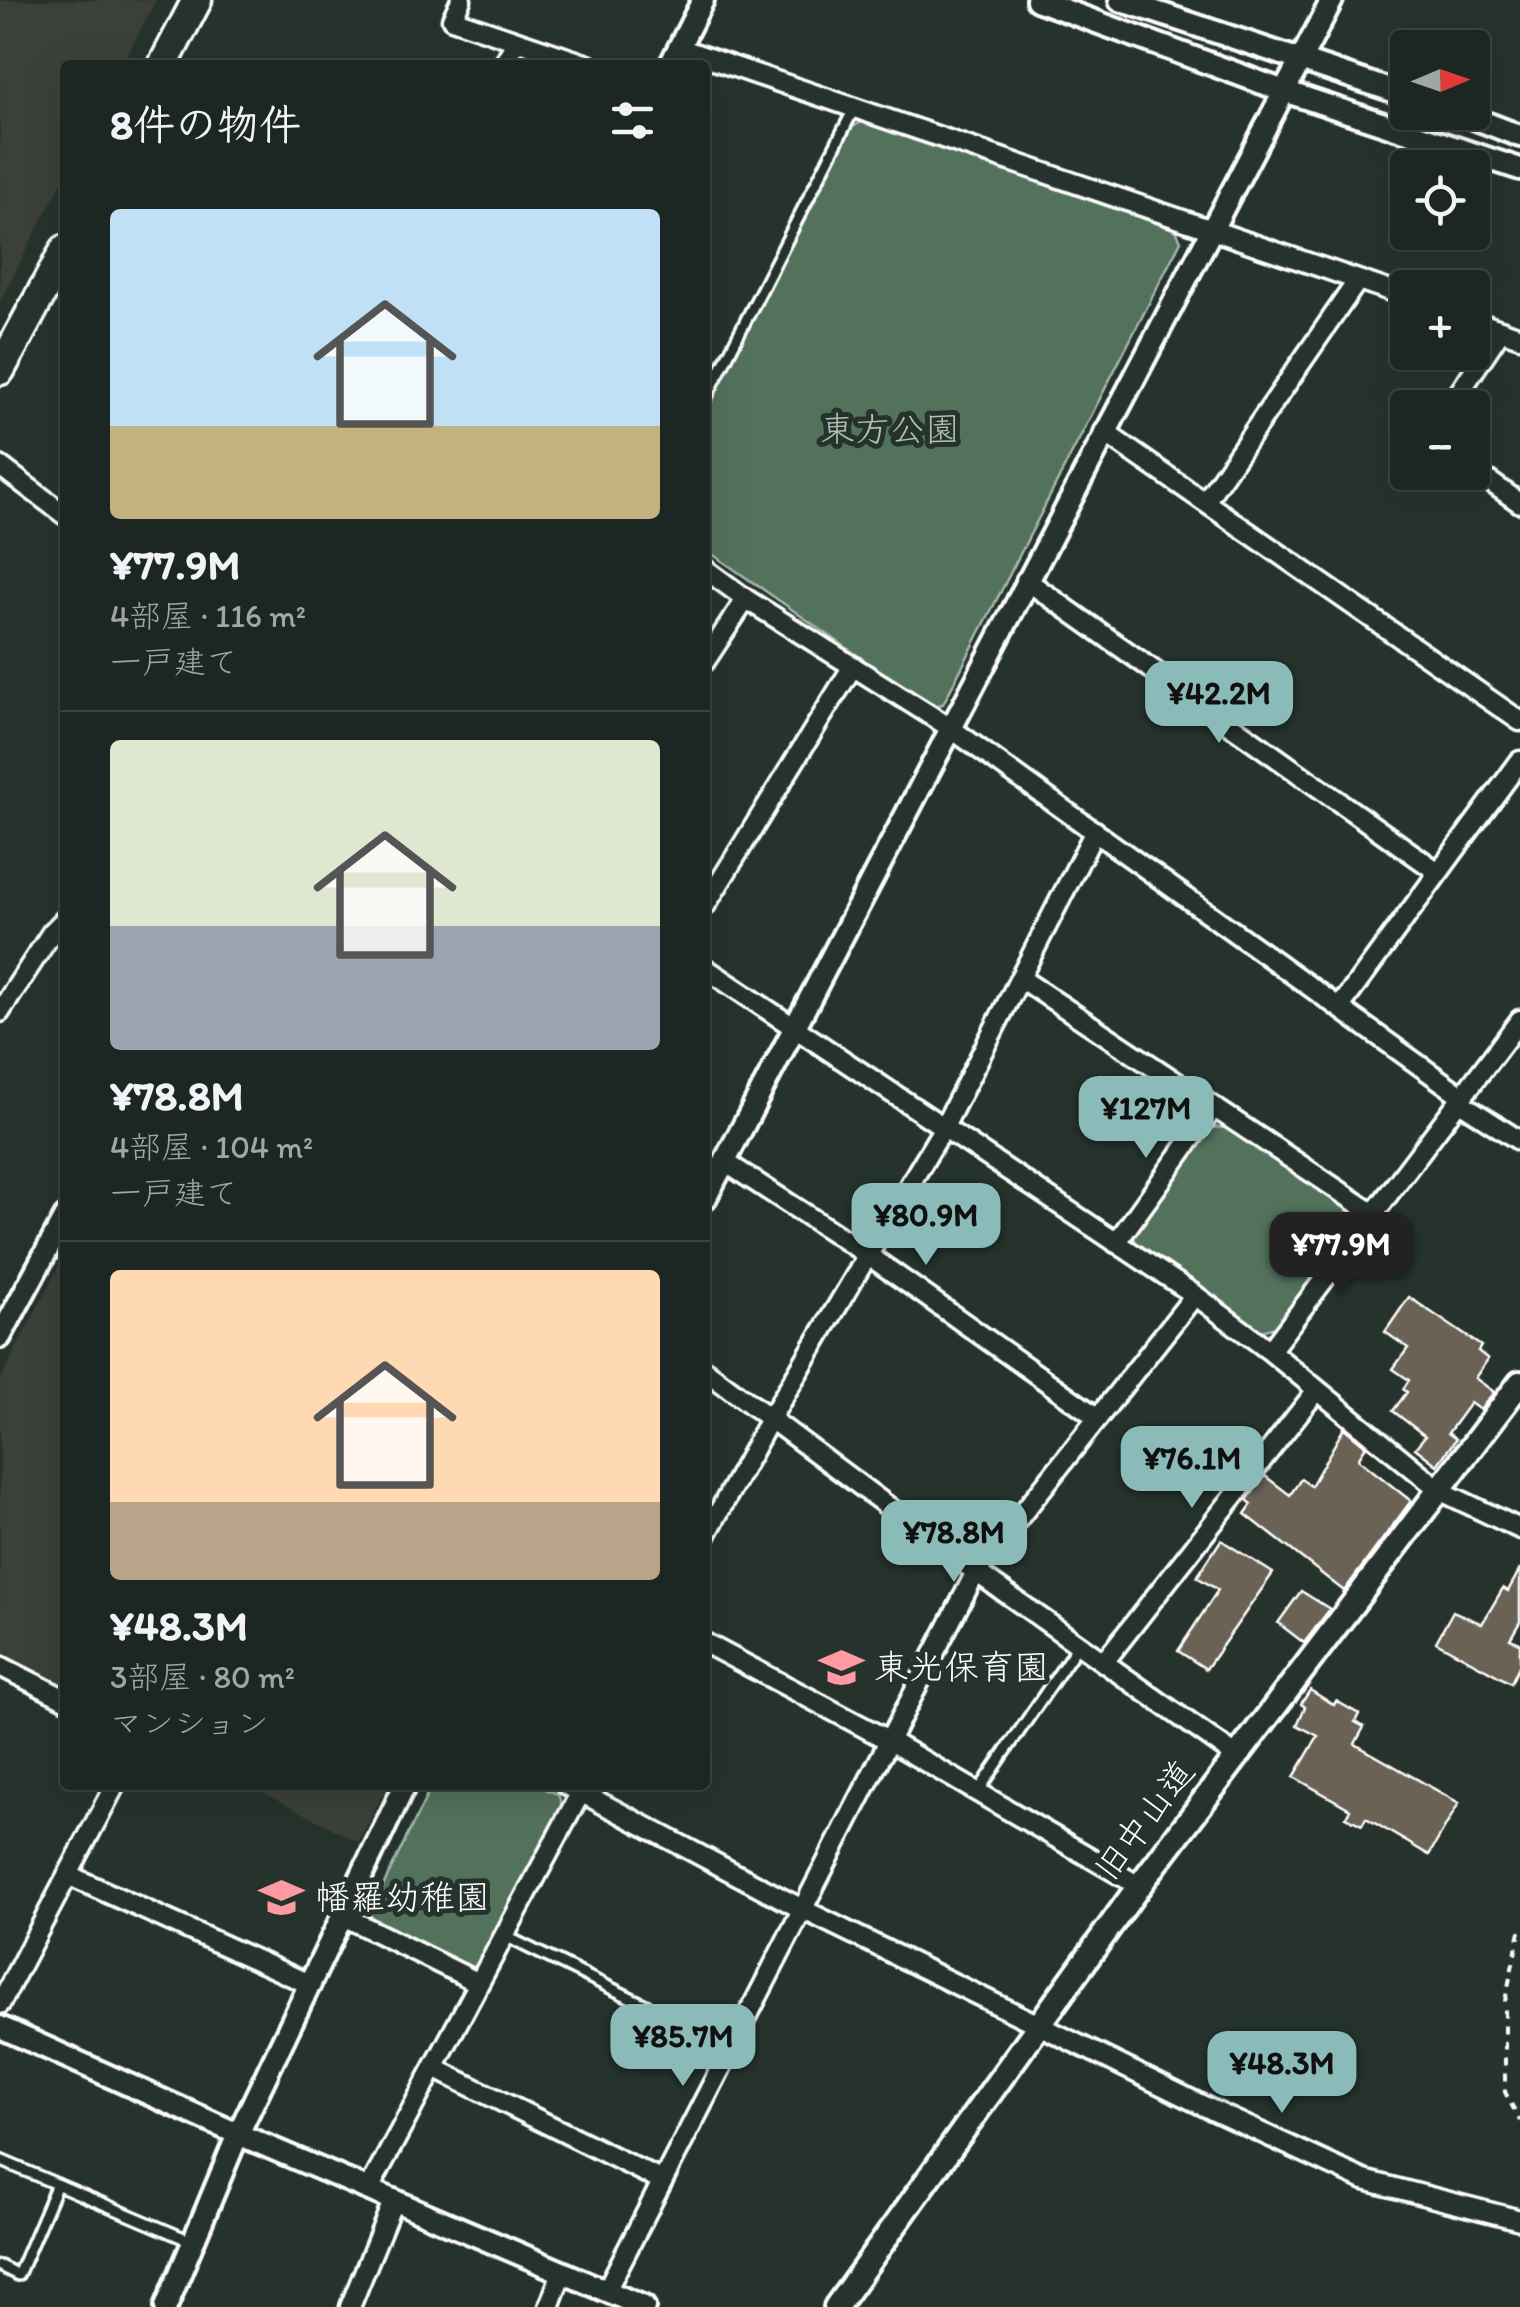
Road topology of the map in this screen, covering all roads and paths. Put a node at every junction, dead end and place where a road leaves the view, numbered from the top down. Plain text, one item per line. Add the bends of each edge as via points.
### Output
1 (197, 0) edge
2 (462, 0) edge
3 (704, 0) edge
4 (1036, 0) edge
5 (1120, 0) edge
6 (1332, 0) edge
7 (517, 41) junction
8 (674, 56) edge
9 (166, 60) edge
10 (506, 60) edge
11 (573, 60) edge
12 (1300, 60) junction
13 (710, 67) edge
14 (1390, 90) edge
15 (1284, 91) junction
16 (854, 109) junction
17 (1490, 124) edge
18 (1520, 136) edge
19 (1520, 169) edge
20 (1210, 232) junction
21 (60, 259) edge
22 (1358, 280) junction
23 (1390, 292) edge
24 (1490, 326) edge
25 (1501, 330) junction
26 (1520, 337) edge
27 (0, 370) edge
28 (710, 390) edge
29 (1461, 390) edge
30 (1104, 432) junction
31 (0, 466) edge
32 (1490, 482) edge
33 (1205, 502) junction
34 (1520, 503) edge
35 (60, 511) edge
36 (710, 573) edge
37 (1026, 580) junction
38 (746, 599) junction
39 (710, 653) edge
40 (853, 666) junction
41 (1520, 721) edge
42 (950, 728) junction
43 (1520, 761) edge
44 (1094, 831) junction
45 (1438, 872) junction
46 (710, 898) edge
47 (60, 924) edge
48 (710, 971) edge
49 (1020, 978) junction
50 (1340, 1006) junction
51 (0, 1012) edge
52 (1520, 1020) edge
53 (794, 1027) junction
54 (1460, 1098) junction
55 (1214, 1107) junction
56 (944, 1127) junction
57 (1520, 1141) edge
58 (724, 1162) junction
59 (710, 1189) edge
60 (1374, 1214) junction
61 (60, 1226) edge
62 (1116, 1242) junction
63 (868, 1255) junction
64 (1195, 1295) junction
65 (2, 1330) edge
66 (1270, 1352) junction
67 (710, 1374) edge
68 (1520, 1383) edge
69 (1317, 1390) junction
70 (1098, 1418) junction
71 (770, 1419) junction
72 (1442, 1490) junction
73 (710, 1528) edge
74 (1520, 1529) edge
75 (976, 1572) junction
76 (1079, 1644) junction
77 (710, 1647) edge
78 (1104, 1662) junction
79 (2, 1672) edge
80 (60, 1697) edge
81 (888, 1740) junction
82 (1236, 1756) junction
83 (112, 1790) edge
84 (403, 1790) edge
85 (574, 1790) edge
86 (576, 1790) edge
87 (977, 1793) junction
88 (68, 1876) junction
89 (1139, 1886) junction
90 (802, 1909) junction
91 (342, 1916) junction
92 (1520, 1931) edge
93 (504, 1936) junction
94 (479, 1983) junction
95 (311, 1985) junction
96 (0, 2004) edge
97 (1037, 2024) junction
98 (0, 2028) edge
99 (731, 2047) junction
100 (434, 2068) junction
101 (1520, 2121) edge
102 (238, 2134) junction
103 (1, 2163) edge
104 (662, 2181) junction
105 (57, 2184) junction
106 (369, 2189) junction
107 (394, 2199) junction
108 (1520, 2220) edge
109 (193, 2242) junction
110 (0, 2266) edge
111 (562, 2272) junction
112 (606, 2291) junction
113 (166, 2307) edge
114 (350, 2307) edge
115 (549, 2307) edge
116 (644, 2307) edge
117 (836, 2307) edge

1 - 9 highway
2 - 7 street via 452,18
3 - 8 street
4 - 15 street
5 - 12 street
6 - 12 street
7 - 10 street
7 - 11 street
12 - 14 street
12 - 15 street
13 - 16 street
15 - 19 street
15 - 20 street
16 - 20 street
16 - 28 lane
17 - 18 street
20 - 22 street
20 - 30 street
21 - 27 highway
22 - 23 street
22 - 33 street
24 - 25 street
25 - 26 street
25 - 29 street
30 - 33 street
30 - 37 street
31 - 35 street
32 - 34 street
33 - 41 street
36 - 38 street
37 - 42 street
37 - 45 street
38 - 39 street
38 - 40 street
40 - 42 street
40 - 46 street
42 - 44 street
42 - 53 street
43 - 45 street
44 - 49 street
44 - 50 street
45 - 50 street
47 - 51 street
48 - 53 street
49 - 55 street
49 - 56 street
50 - 54 street
52 - 54 street
53 - 56 street
53 - 58 street
54 - 57 street
54 - 60 street
55 - 60 street
55 - 62 street
56 - 62 street
56 - 63 street
58 - 59 street
58 - 63 street
60 - 66 street
61 - 65 street
62 - 64 street
63 - 70 street
63 - 71 street
64 - 66 street
64 - 70 street
66 - 69 street
67 - 71 street
68 - 72 main road, 旧中山道
69 - 72 street
69 - 78 street
70 - 75 street
71 - 73 street
71 - 75 street
72 - 74 street
72 - 82 main road, 旧中山道
75 - 76 street
75 - 81 street
76 - 78 street
76 - 87 lane
77 - 81 street
78 - 82 street
79 - 80 street
81 - 87 street
81 - 90 street
82 - 89 main road, 旧中山道
83 - 88 street
84 - 91 street
85 - 93 street
86 - 90 street
87 - 89 street
88 - 95 street
88 - 96 street
89 - 97 main road, 旧中山道
90 - 97 street
90 - 99 street
91 - 94 street
91 - 95 street
92 - 101 path via 1505,2001 1506,2092
93 - 94 street
93 - 99 lane
94 - 100 street
95 - 102 street
97 - 108 street via 1364,2180
97 - 117 main road, 旧中山道
98 - 102 street
99 - 104 street
100 - 104 street
100 - 106 street
102 - 106 street
102 - 109 street
103 - 105 lane
104 - 112 street
105 - 109 lane
105 - 110 lane via 18,2275
106 - 107 street
107 - 111 street
107 - 114 street
109 - 113 street
111 - 112 street
111 - 115 street
112 - 116 street

